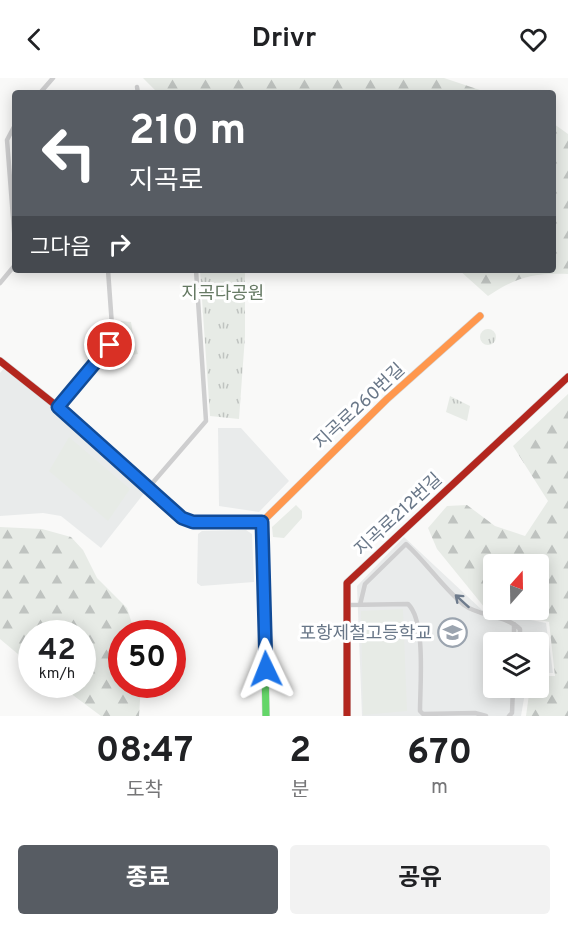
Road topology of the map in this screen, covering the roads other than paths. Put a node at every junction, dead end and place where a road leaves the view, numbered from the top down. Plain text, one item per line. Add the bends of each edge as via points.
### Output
1 (53, 78) edge
2 (43, 90) edge
3 (12, 131) edge
4 (12, 204) edge
5 (12, 269) edge
6 (108, 273) edge
7 (195, 273) edge
8 (0, 283) edge
9 (480, 316) dead end
10 (3, 363) edge
11 (0, 373) edge
12 (568, 377) edge
13 (58, 407) junction
14 (149, 487) junction
15 (262, 522) junction
16 (347, 605) junction
17 (360, 605) junction
18 (514, 623) junction
19 (514, 632) edge
20 (520, 632) edge
21 (513, 698) edge
22 (266, 716) edge
23 (347, 716) edge
24 (486, 716) edge
25 (509, 716) edge

1 - 2 street
3 - 4 street via 7,140
5 - 8 street
6 - 13 street via 113,340
7 - 14 street via 206,421
9 - 15 street, 지곡로260번길 via 387,399
10 - 11 street
10 - 13 street
12 - 16 street, 지곡로212번길 via 371,558 346,586
13 - 14 street
14 - 15 street via 182,518 193,522
15 - 22 street
16 - 17 street
16 - 23 street, 지곡로212번길
18 -> 17 street via 465,605 406,544 365,584
17 - 24 street via 408,604 416,611 423,714
18 - 19 street
18 - 20 street
21 - 25 street

